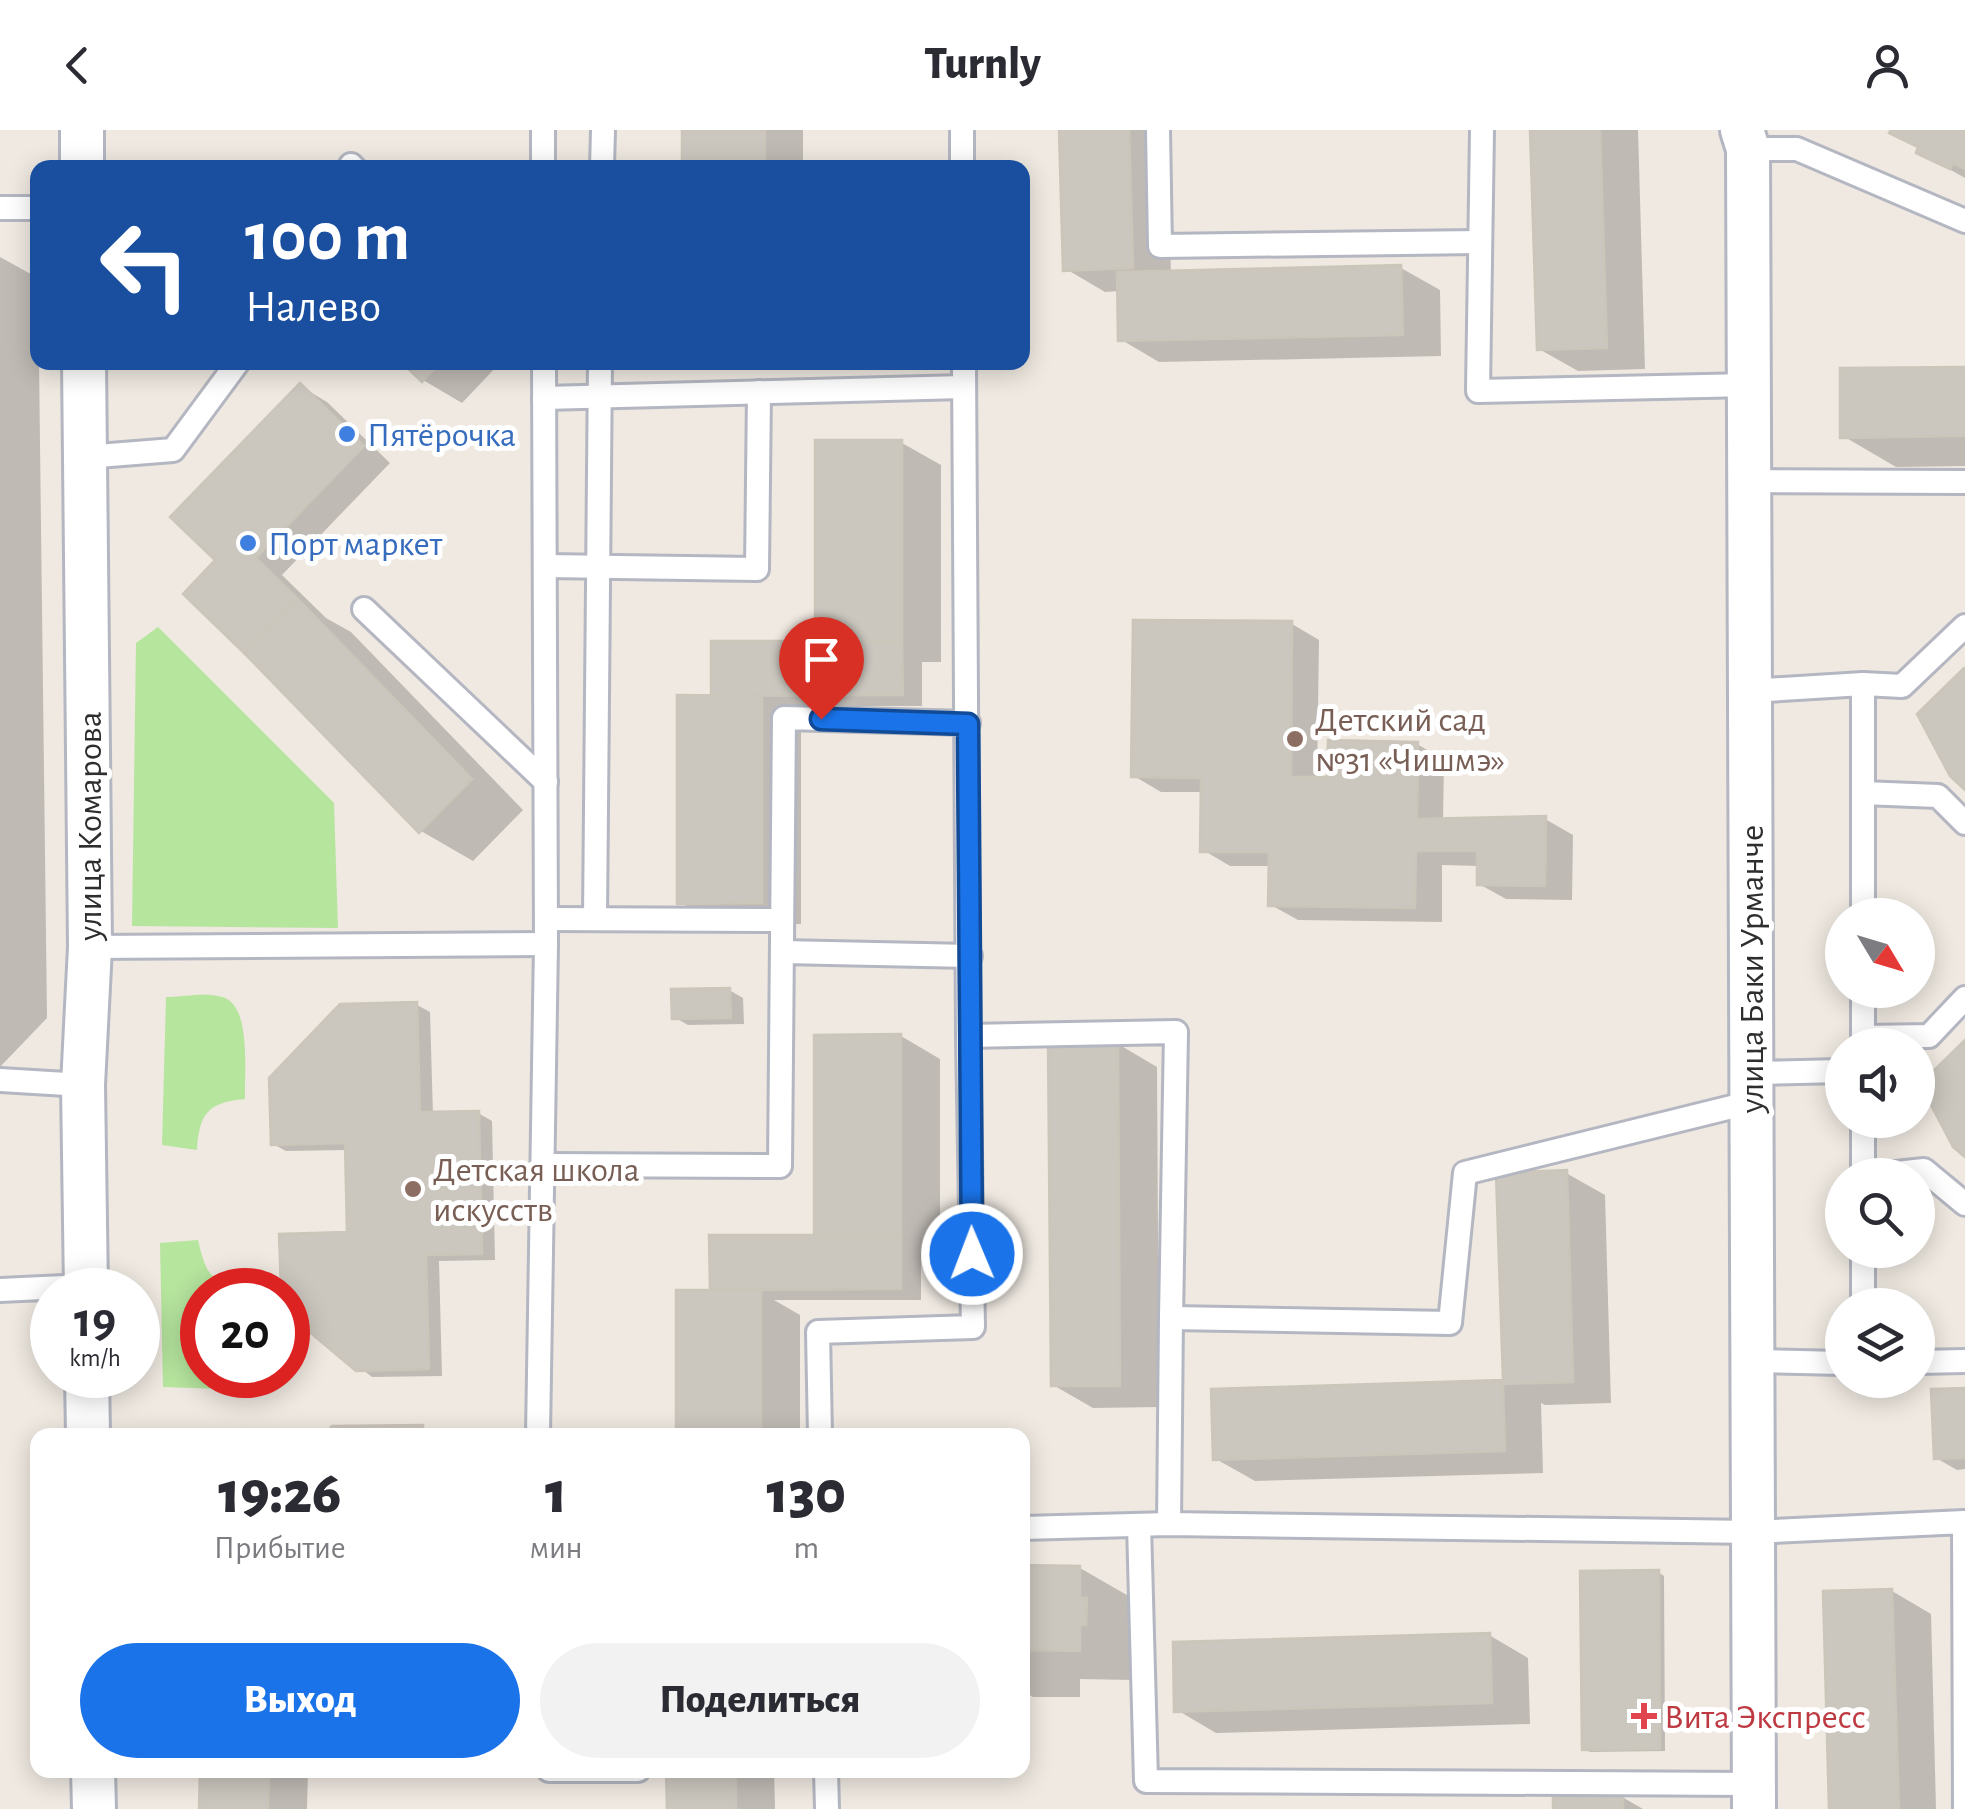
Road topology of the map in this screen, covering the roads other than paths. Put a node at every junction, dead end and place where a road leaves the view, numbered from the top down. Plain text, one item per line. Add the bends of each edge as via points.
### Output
1 (82, 130) edge
2 (543, 130) edge
3 (603, 130) edge
4 (962, 130) edge
5 (1158, 130) edge
6 (1482, 130) edge
7 (1745, 140) edge
8 (1802, 140) edge
9 (82, 160) edge
10 (543, 160) edge
11 (602, 160) edge
12 (962, 160) edge
13 (0, 208) edge
14 (30, 208) edge
15 (1965, 221) edge
16 (1480, 242) junction
17 (84, 370) edge
18 (232, 370) edge
19 (544, 370) edge
20 (600, 370) edge
21 (964, 370) edge
22 (1749, 384) junction
23 (964, 387) junction
24 (759, 392) junction
25 (599, 396) junction
26 (544, 398) junction
27 (85, 456) junction
28 (1749, 481) junction
29 (1965, 482) edge
30 (545, 566) junction
31 (596, 567) junction
32 (364, 610) dead end
33 (1965, 626) edge
34 (1863, 684) junction
35 (1750, 691) junction
36 (968, 724) junction
37 (546, 782) junction
38 (1863, 793) junction
39 (1965, 823) edge
40 (1863, 898) edge
41 (546, 919) junction
42 (596, 919) junction
43 (782, 920) junction
44 (546, 944) junction
45 (90, 947) junction
46 (782, 952) junction
47 (970, 956) junction
48 (1965, 998) edge
49 (1935, 1030) edge
50 (968, 1036) junction
51 (1825, 1074) edge
52 (0, 1080) edge
53 (83, 1085) junction
54 (1752, 1088) junction
55 (543, 1165) junction
56 (1935, 1179) edge
57 (1965, 1204) edge
58 (86, 1268) edge
59 (30, 1289) edge
60 (0, 1290) edge
61 (1171, 1318) junction
62 (1752, 1361) junction
63 (1965, 1361) edge
64 (1825, 1362) edge
65 (1935, 1362) edge
66 (88, 1398) edge
67 (88, 1428) edge
68 (538, 1428) edge
69 (820, 1428) edge
70 (1964, 1522) edge
71 (1168, 1524) junction
72 (1139, 1525) junction
73 (1030, 1528) edge
74 (1754, 1532) junction
75 (1965, 1713) edge
76 (93, 1778) edge
77 (826, 1778) edge
78 (1467, 1784) junction
79 (1754, 1796) edge
80 (94, 1809) edge
81 (827, 1809) edge
82 (1467, 1809) edge
83 (1965, 1809) edge

1 - 9 street
2 - 10 lane
3 - 11 lane
4 - 12 lane
5 - 16 lane via 1160,246
6 - 16 lane
7 - 8 lane
7 - 22 street, улица Баки Урманче
8 - 15 lane
13 - 14 lane
16 - 22 lane via 1478,391
17 - 27 street, улица Комарова
18 - 27 lane via 173,450
19 - 26 lane
20 - 25 lane
21 - 23 lane
22 - 28 street, улица Баки Урманче
23 - 24 lane
23 - 36 lane
24 - 25 lane
24 - 31 lane via 757,569
25 - 26 lane
25 - 31 lane
26 - 30 lane
27 - 45 street, улица Комарова
28 - 29 lane
28 - 35 street, улица Баки Урманче
30 - 31 lane
30 - 37 lane
31 - 42 lane
32 - 37 lane
33 - 34 lane via 1902,686
34 - 35 lane
34 - 38 lane
35 - 54 street, улица Баки Урманче
36 - 43 lane via 784,718
36 - 47 lane
37 - 41 lane
38 - 39 lane via 1938,796
38 - 40 lane
41 - 42 lane
41 - 44 lane
42 - 43 lane
43 - 46 lane
44 - 45 lane
44 - 55 lane
45 - 53 street, улица Комарова
46 - 47 lane
46 - 55 lane via 780,1166
47 - 50 lane
48 - 49 lane
50 - 61 lane via 1176,1032
50 - 69 lane via 974,1327 818,1332
51 - 54 lane
52 - 53 lane
53 - 58 street, улица Комарова
54 - 61 lane via 1465,1172 1450,1323
54 - 62 street, улица Баки Урманче
55 - 68 lane
56 - 57 lane
59 - 60 lane
61 - 71 lane
62 - 64 lane
62 - 74 street, улица Баки Урманче
63 - 65 lane
66 - 67 street
70 - 74 lane
70 - 75 lane
71 - 72 lane
71 - 74 lane
72 - 73 lane
72 - 78 lane via 1146,1781
74 - 79 street, улица Баки Урманче
75 - 83 lane
76 - 80 street
77 - 81 lane
78 - 79 lane
78 - 82 lane

